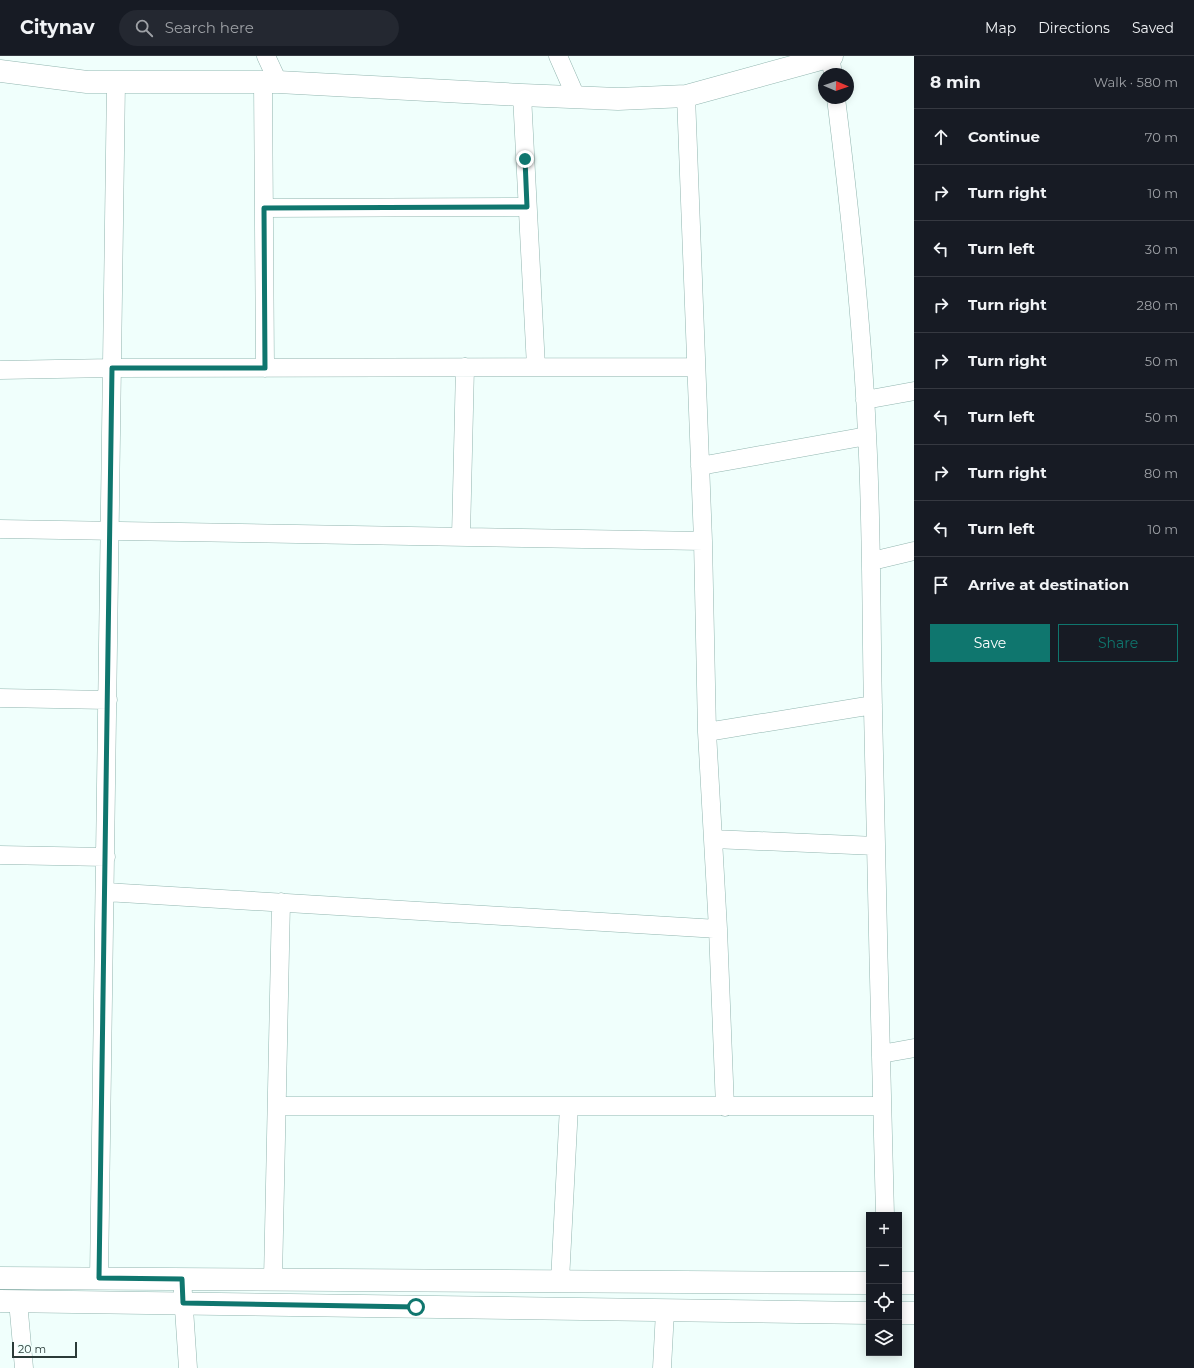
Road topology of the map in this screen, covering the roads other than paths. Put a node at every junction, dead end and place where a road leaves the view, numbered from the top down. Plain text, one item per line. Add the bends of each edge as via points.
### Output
1 (266, 56) edge
2 (558, 56) edge
3 (831, 56) edge
4 (792, 61) edge
5 (832, 68) edge
6 (0, 71) edge
7 (116, 82) junction
8 (271, 82) junction
9 (522, 96) junction
10 (686, 96) junction
11 (576, 97) junction
12 (837, 104) edge
13 (527, 207) junction
14 (264, 208) junction
15 (465, 367) junction
16 (536, 367) junction
17 (696, 367) junction
18 (112, 368) junction
19 (265, 368) junction
20 (0, 370) edge
21 (914, 391) edge
22 (865, 400) junction
23 (867, 436) junction
24 (700, 466) junction
25 (0, 529) edge
26 (110, 532) junction
27 (460, 536) junction
28 (703, 541) junction
29 (914, 552) edge
30 (872, 561) junction
31 (0, 698) edge
32 (108, 700) junction
33 (873, 705) junction
34 (708, 732) junction
35 (713, 839) junction
36 (876, 846) junction
37 (0, 855) edge
38 (106, 857) junction
39 (105, 892) junction
40 (281, 902) junction
41 (718, 929) junction
42 (914, 1048) edge
43 (881, 1054) junction
44 (277, 1106) junction
45 (569, 1106) junction
46 (882, 1106) junction
47 (725, 1107) junction
48 (885, 1212) edge
49 (0, 1278) edge
50 (99, 1278) junction
51 (182, 1279) junction
52 (273, 1279) junction
53 (560, 1281) junction
54 (866, 1282) edge
55 (902, 1283) edge
56 (914, 1283) edge
57 (9, 1301) edge
58 (183, 1303) junction
59 (665, 1311) junction
60 (866, 1312) edge
61 (902, 1313) edge
62 (914, 1313) edge
63 (24, 1368) edge
64 (188, 1368) edge
65 (662, 1368) edge

1 - 8 street
2 - 11 street
3 - 4 street
3 - 5 street
4 - 10 street
6 - 7 street via 87,82
7 - 8 street
7 - 18 street
8 - 9 street
8 - 14 street
9 - 11 street
9 - 13 street
10 - 11 street via 618,99
10 - 17 street
12 - 22 street via 857,285
13 - 14 street
13 - 16 street
14 - 19 street
15 - 16 street
15 - 19 street
15 - 27 street
16 - 17 street
17 - 24 street
18 - 19 street
18 - 20 street
18 - 26 street
21 - 22 street
22 - 23 street
23 - 24 street
23 - 30 street
24 - 28 street
25 - 26 street
26 - 27 street
26 - 32 street
27 - 28 street
28 - 34 street
29 - 30 street
30 - 33 street
31 - 32 street
32 - 38 street
33 - 34 street
33 - 36 street
34 - 35 street
35 - 36 street
35 - 41 street
36 - 43 street
37 - 38 street
38 - 39 street
39 - 40 street
39 - 50 street
40 - 41 street
40 - 44 street
41 - 47 street
42 - 43 street
43 - 46 street
44 - 45 street
44 - 52 street
45 - 47 street
45 - 53 street
46 - 47 street
46 - 48 street
49 - 50 street
50 - 51 street
51 - 52 street
51 - 58 street
52 - 53 street
53 - 54 street
55 - 56 street
57 - 58 street
57 - 63 street
58 - 59 street
58 - 64 street
59 - 60 street
59 - 65 street
61 - 62 street

